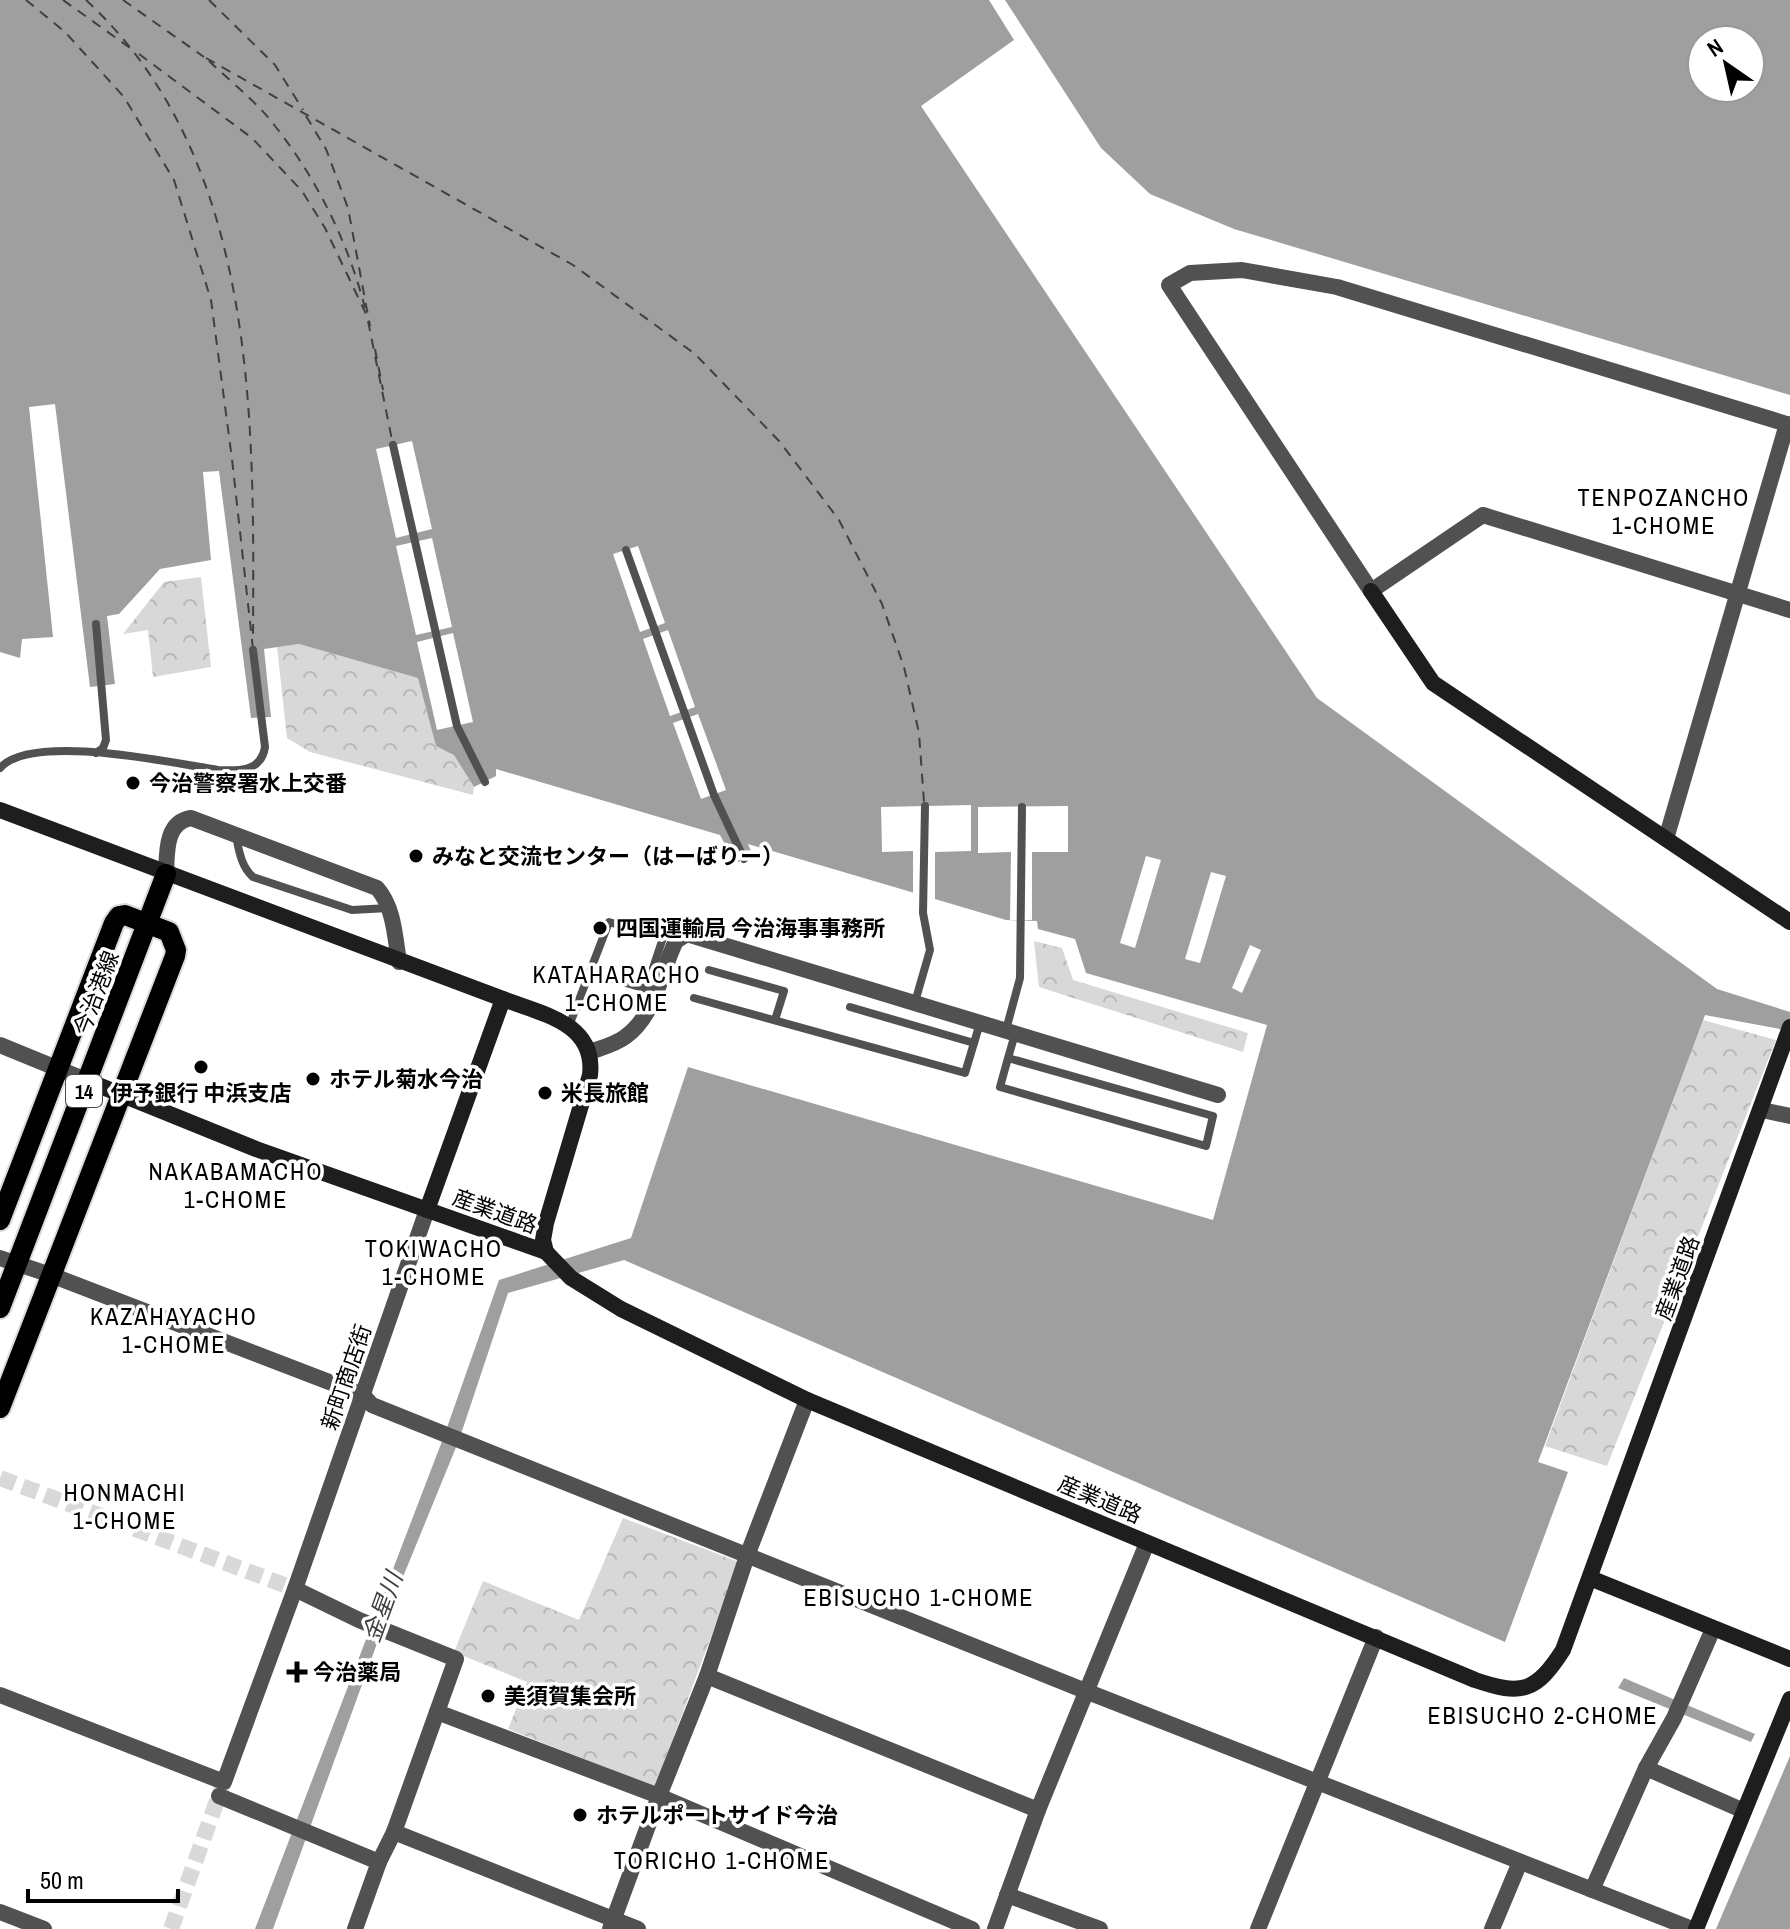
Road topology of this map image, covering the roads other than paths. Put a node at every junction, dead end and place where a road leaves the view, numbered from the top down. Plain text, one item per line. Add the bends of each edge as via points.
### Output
1 (1788, 424) edge
2 (393, 445) dead end
3 (626, 550) dead end
4 (1371, 591) junction
5 (1736, 594) junction
6 (1790, 610) edge
7 (96, 624) dead end
8 (253, 650) dead end
9 (96, 753) junction
10 (0, 768) edge
11 (485, 782) dead end
12 (925, 806) dead end
13 (1022, 807) dead end
14 (0, 810) edge
15 (235, 835) junction
16 (1666, 839) junction
17 (744, 859) dead end
18 (166, 874) junction
19 (389, 908) junction
20 (149, 922) junction
21 (1790, 922) edge
22 (399, 962) junction
23 (709, 970) dead end
24 (590, 972) junction
25 (694, 998) dead end
26 (503, 999) junction
27 (915, 1002) junction
28 (850, 1007) dead end
29 (775, 1020) junction
30 (980, 1022) junction
31 (569, 1027) junction
32 (1790, 1027) edge
33 (1011, 1032) junction
34 (974, 1043) junction
35 (0, 1045) edge
36 (590, 1052) junction
37 (1008, 1058) junction
38 (58, 1068) junction
39 (88, 1081) junction
40 (1218, 1095) dead end
41 (122, 1096) junction
42 (1762, 1110) junction
43 (1790, 1116) edge
44 (427, 1210) junction
45 (0, 1220) edge
46 (546, 1252) junction
47 (9, 1261) edge
48 (51, 1275) junction
49 (0, 1308) edge
50 (363, 1395) junction
51 (807, 1400) junction
52 (0, 1408) edge
53 (1147, 1543) junction
54 (747, 1556) junction
55 (1590, 1578) junction
56 (295, 1589) junction
57 (1713, 1629) junction
58 (1376, 1637) junction
59 (1790, 1659) edge
60 (707, 1676) junction
61 (1088, 1692) junction
62 (0, 1695) edge
63 (1790, 1699) edge
64 (437, 1712) junction
65 (1646, 1768) junction
66 (1316, 1783) junction
67 (221, 1789) junction
68 (659, 1796) junction
69 (1038, 1810) junction
70 (1744, 1811) junction
71 (394, 1832) junction
72 (379, 1862) junction
73 (1520, 1862) junction
74 (1592, 1890) junction
75 (1007, 1895) junction
76 (0, 1912) edge
77 (612, 1924) edge
78 (44, 1929) edge
79 (355, 1929) edge
80 (638, 1929) edge
81 (972, 1929) edge
82 (995, 1929) edge
83 (1100, 1929) edge
84 (1258, 1929) edge
85 (1492, 1929) edge
86 (1694, 1929) edge

1 - 4 street via 1337,287 1242,270 1190,273 1169,285
1 - 5 street
2 - 11 lane via 457,726
3 - 17 lane via 714,795
4 - 5 street via 1483,515
4 - 16 street via 1433,683
5 - 6 street
5 - 16 street
7 - 9 lane via 106,740
8 - 9 lane via 262,718 259,763 239,771
9 - 10 lane via 25,753
12 - 27 lane via 923,913 930,950
13 - 33 lane via 1020,978
14 - 18 street
15 - 18 street via 183,819 167,845
15 - 19 street via 377,888
15 - 19 lane via 241,861 253,877 352,910
16 - 21 street
18 - 20 main road, 今治港線 / 14
18 - 22 street
19 - 22 street
20 - 38 main road via 125,915 114,923
20 - 39 main road, 今治港線 / 14
20 - 41 main road via 169,932 176,950
22 - 26 street
23 - 29 lane via 784,991
24 - 24 lane via 609,922 663,938 646,989
24 - 31 lane
25 - 29 lane
26 - 31 street
26 - 44 street, 新町商店街
27 - 30 street
27 - 36 street via 687,934 676,941 640,1023 624,1038
28 - 34 lane
29 - 34 lane via 965,1073
30 - 33 street
30 - 34 lane
31 - 36 street
32 - 42 street, 産業道路
33 - 37 lane
33 - 40 street
35 - 38 street
36 - 46 street via 587,1089 546,1223
37 - 37 lane via 1213,1116 1206,1146 1000,1087
38 - 39 street
38 - 45 main road
39 - 41 street, 産業道路
39 - 47 main road, 今治港線 / 14
41 - 44 street, 産業道路
41 - 48 main road
42 - 43 street
42 - 55 street, 産業道路
44 - 46 street, 産業道路
44 - 50 street, 新町商店街
46 - 51 street, 産業道路 via 571,1278 621,1309
47 - 48 street
47 - 49 main road, 今治港線 / 14
48 - 50 street
48 - 52 main road
50 - 54 street via 372,1405
50 - 56 street, 新町商店街
51 - 53 street, 産業道路
51 - 54 street
53 - 58 street, 産業道路
53 - 61 street
54 - 60 street
54 - 61 street
55 - 57 street
55 - 58 street, 産業道路 via 1563,1650 1548,1675 1528,1687 1504,1690
56 - 64 street via 456,1659
56 - 67 street, 新町商店街
57 - 59 street
57 - 65 street
58 - 66 street
60 - 68 street
60 - 69 street
61 - 66 street
61 - 69 street
62 - 67 street
63 - 70 street
64 - 68 street
64 - 71 street
65 - 70 street
65 - 74 street
66 - 73 street
66 - 84 street
67 - 72 street
68 - 77 street
68 - 81 street
69 - 75 street
70 - 86 street
71 - 72 street
71 - 77 street
72 - 79 street
73 - 74 street
73 - 85 street
74 - 86 street
75 - 82 street
75 - 83 street
76 - 78 street
77 - 80 street

